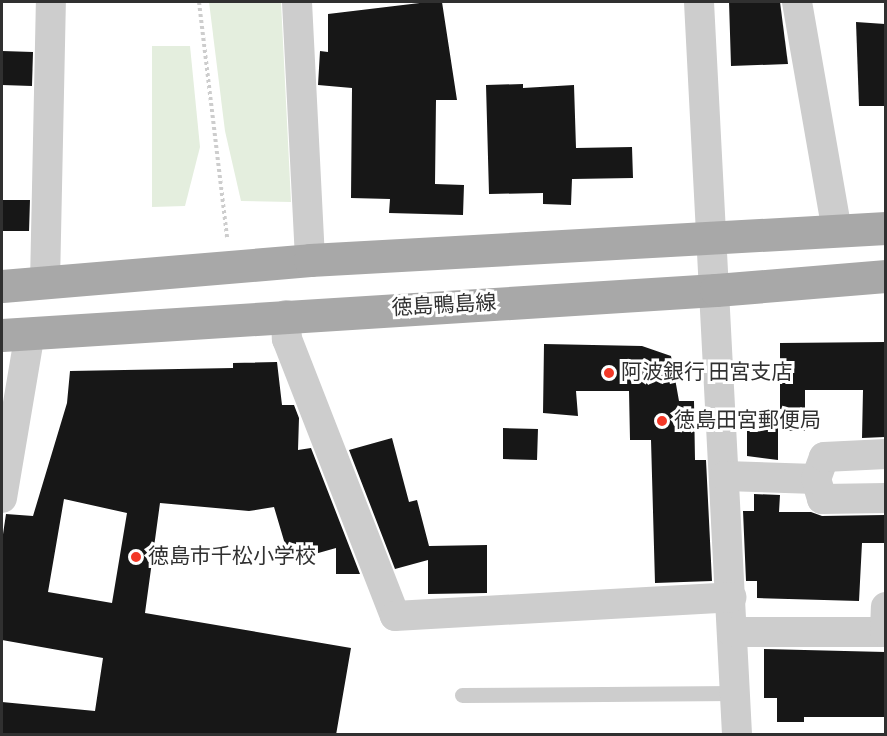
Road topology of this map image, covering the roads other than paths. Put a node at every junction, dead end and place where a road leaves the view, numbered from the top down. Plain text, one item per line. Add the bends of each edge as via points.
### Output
1 (51, 2) edge
2 (297, 2) edge
3 (699, 2) edge
4 (797, 2) edge
5 (885, 228) edge
6 (837, 231) junction
7 (714, 239) junction
8 (310, 260) junction
9 (885, 276) edge
10 (45, 283) junction
11 (2, 286) edge
12 (716, 290) junction
13 (286, 315) junction
14 (16, 334) edge
15 (885, 454) edge
16 (725, 476) junction
17 (816, 479) junction
18 (2, 498) edge
19 (885, 498) edge
20 (730, 597) junction
21 (885, 607) edge
22 (732, 632) junction
23 (735, 693) junction
24 (462, 695) dead end
25 (737, 735) edge

1 - 10 street
2 - 8 street
3 - 7 street
4 - 6 street
5 - 6 main road
6 - 7 main road
7 - 8 main road
7 - 12 street
8 - 10 main road
9 - 12 main road, 徳島鴨島線
10 - 11 main road
12 - 13 main road, 徳島鴨島線
12 - 16 street
13 - 14 main road, 徳島鴨島線
13 - 20 street via 287,339 395,616
14 - 18 street
15 - 17 street via 824,457
16 - 17 street
16 - 20 street
17 - 19 street via 822,499
20 - 22 street
21 - 22 street via 885,632
22 - 23 street
23 - 24 lane
23 - 25 street

